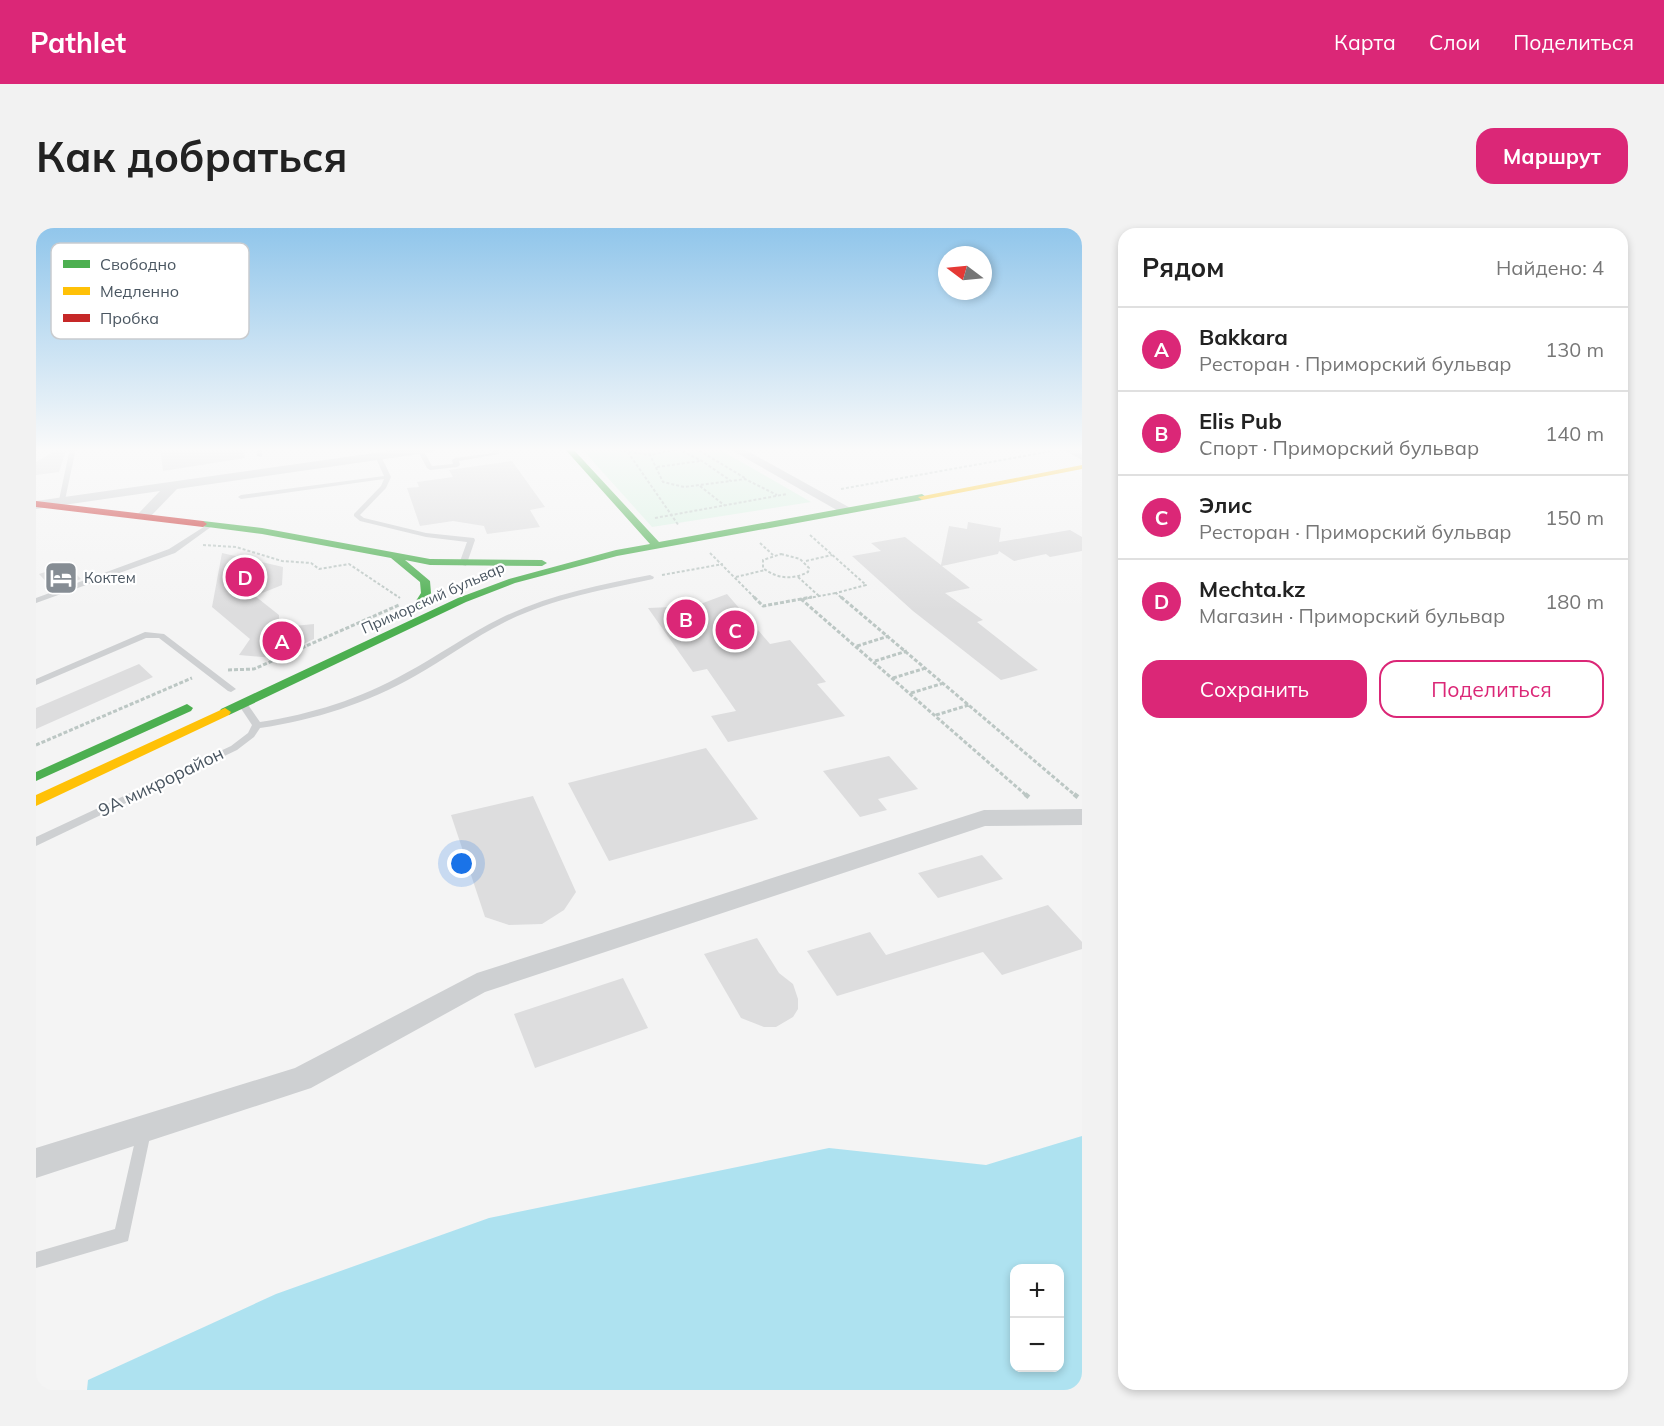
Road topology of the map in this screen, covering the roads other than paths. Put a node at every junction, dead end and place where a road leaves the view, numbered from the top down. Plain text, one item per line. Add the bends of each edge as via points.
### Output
1 (156, 502) edge
2 (368, 502) edge
3 (617, 502) edge
4 (833, 502) edge
5 (834, 502) edge
6 (889, 502) edge
7 (37, 504) edge
8 (847, 510) junction
9 (144, 515) junction
10 (212, 524) junction
11 (652, 540) junction
12 (393, 556) junction
13 (563, 557) junction
14 (527, 561) junction
15 (464, 564) junction
16 (650, 577) road end
17 (36, 601) edge
18 (36, 681) edge
19 (231, 689) dead end
20 (198, 704) dead end
21 (243, 704) junction
22 (256, 725) junction
23 (36, 777) edge
24 (36, 801) edge
25 (1082, 817) edge
26 (36, 842) edge
27 (145, 1129) junction
28 (36, 1163) edge
29 (36, 1260) edge

1 - 9 street
2 - 15 lane via 356,514 362,520 471,540
3 - 11 street
4 - 11 street, Приморский бульвар via 683,530
5 - 8 street
6 - 8 street, Приморский бульвар
7 - 9 street
8 - 11 street, Приморский бульвар
9 - 10 street
10 - 12 street
10 - 17 lane via 172,551
11 - 13 street, Приморский бульвар
12 - 14 street, Приморский бульвар via 425,581 426,593 413,606
12 - 15 street
13 - 14 street
13 - 21 street, Приморский бульвар via 462,600
14 - 15 street
16 - 22 lane via 587,590 517,613 395,683 332,711
18 - 19 lane via 145,635 161,636
20 - 23 street
21 - 22 lane
21 - 24 street, Приморский бульвар
22 - 26 lane, 9А микрорайон via 251,735 234,748
25 - 27 street via 984,818 477,984 301,1079
27 - 28 street
27 - 29 lane via 122,1235

